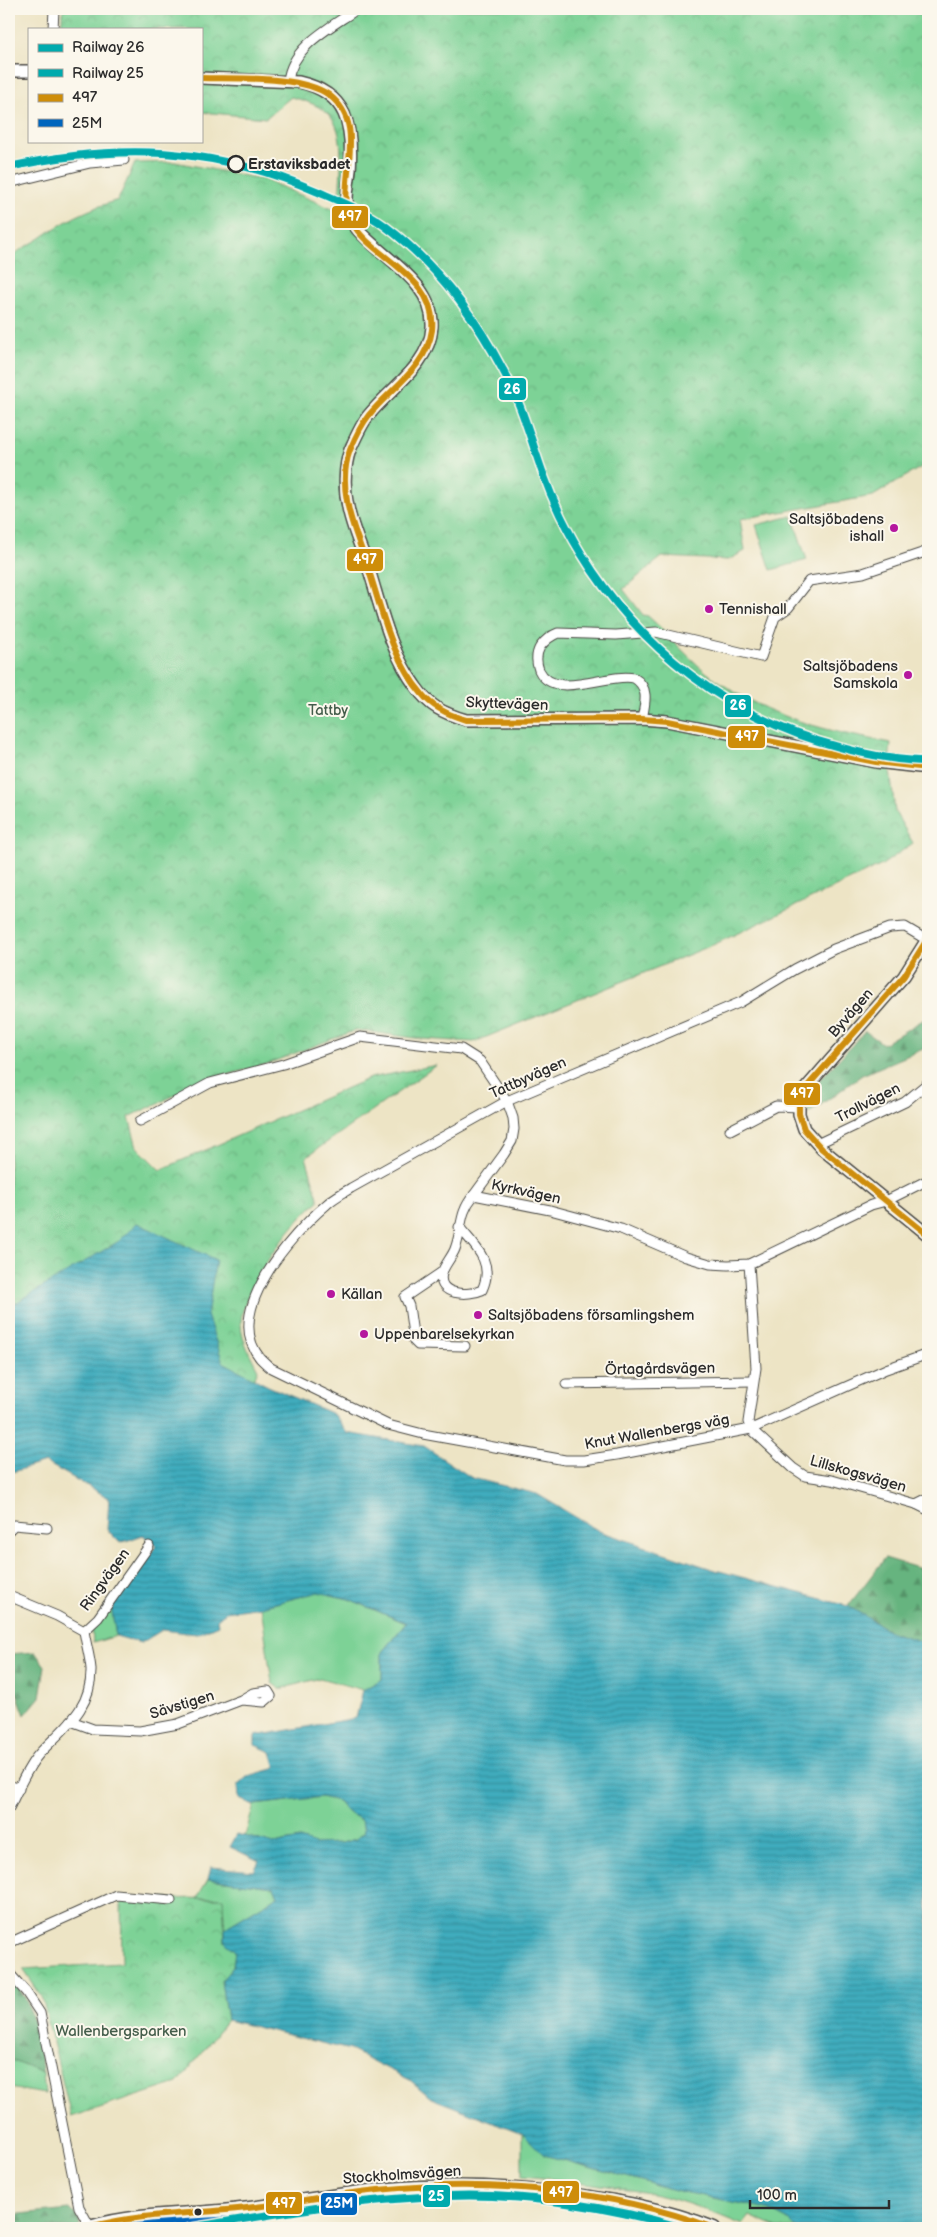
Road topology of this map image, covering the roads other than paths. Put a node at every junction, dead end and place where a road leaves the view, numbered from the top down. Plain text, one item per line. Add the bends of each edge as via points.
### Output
1 (54, 9) edge
2 (357, 9) edge
3 (53, 28) edge
4 (9, 71) edge
5 (28, 71) edge
6 (202, 78) edge
7 (288, 81) junction
8 (124, 160) dead end
9 (9, 183) edge
10 (928, 551) edge
11 (642, 719) junction
12 (928, 768) edge
13 (928, 939) edge
14 (928, 1083) edge
15 (507, 1101) junction
16 (799, 1107) junction
17 (140, 1122) dead end
18 (730, 1130) dead end
19 (817, 1144) junction
20 (928, 1180) edge
21 (474, 1194) junction
22 (886, 1201) junction
23 (459, 1227) junction
24 (928, 1235) edge
25 (749, 1264) junction
26 (442, 1272) junction
27 (465, 1346) dead end
28 (928, 1354) edge
29 (271, 1368) joint
30 (753, 1381) junction
31 (566, 1384) dead end
32 (751, 1430) junction
33 (928, 1498) edge
34 (916, 1504) junction
35 (928, 1510) edge
36 (47, 1528) dead end
37 (9, 1530) edge
38 (149, 1546) dead end
39 (9, 1596) edge
40 (84, 1631) junction
41 (241, 1700) dead end
42 (72, 1721) junction
43 (9, 1785) edge
44 (19, 1789) junction
45 (9, 1808) edge
46 (171, 1900) dead end
47 (9, 1944) edge
48 (9, 1973) edge
49 (89, 2228) edge
50 (714, 2228) edge

1 - 3 street
2 - 7 street via 297,54 289,67
4 - 5 street
6 - 7 street, Skyttevägen
7 - 11 street, Skyttevägen via 313,85 325,91 342,109 350,128 346,203 351,222 411,278 424,294 431,314 431,334 420,361 367,417 350,451 345,480 348,508 389,638 407,671 416,687 441,713 466,720
8 - 9 street via 90,163
10 - 11 street via 863,574 809,581 788,608 775,617 761,657 656,632 558,633 551,635 541,646 538,664 544,677 558,684 634,678 645,694
11 - 12 street, Skyttevägen via 685,724 876,762
13 - 15 street, Tattbyvägen via 905,927 874,933 803,965 741,1002
13 - 16 street, Byvägen via 904,976 805,1089
14 - 19 street, Trollvägen via 905,1102
15 - 17 street, Kyrkvägen via 480,1061 461,1049 360,1036 284,1064 210,1083
15 - 21 street, Kyrkvägen via 513,1118 512,1141
15 - 29 street, Tattbyvägen via 351,1188 326,1204 298,1233 265,1276 251,1309 249,1327 252,1342 259,1357
16 - 18 street via 776,1106
16 - 19 street via 804,1129
19 - 22 street
20 - 22 street, Kyrkvägen
21 - 23 street via 460,1218
21 - 25 street, Kyrkvägen via 621,1229 710,1264
22 - 24 street
22 - 25 street, Kyrkvägen via 871,1204
23 - 26 street via 455,1250
23 - 26 street via 482,1257 487,1279 482,1290 466,1295 446,1288
25 - 30 street via 755,1337
26 - 27 street via 405,1297 414,1341 418,1345
28 - 32 street, Knut Wallenbergs väg via 886,1369
29 - 32 street, Knut Wallenbergs väg via 388,1425 550,1458 584,1460
30 - 31 street, Örtagårdsvägen
30 - 32 street via 748,1422
32 - 34 street, Lillskogsvägen via 805,1476 832,1480
33 - 34 street, Lillskogsvägen
34 - 35 street
36 - 37 street via 14,1525
38 - 40 street, Ringvägen via 98,1618
39 - 40 street, Ringvägen
40 - 42 street, Ringvägen via 90,1681 86,1698
41 - 42 street, Sävstigen via 178,1724 140,1731 93,1729
42 - 44 street, Ringvägen via 38,1755
43 - 44 street
44 - 45 street, Ringvägen
46 - 47 street via 116,1895
48 - 49 street via 40,2013 79,2207
49 - 50 main road, Stockholmsvägen via 166,2214 231,2210 379,2190 452,2185 510,2187 624,2202 672,2213

